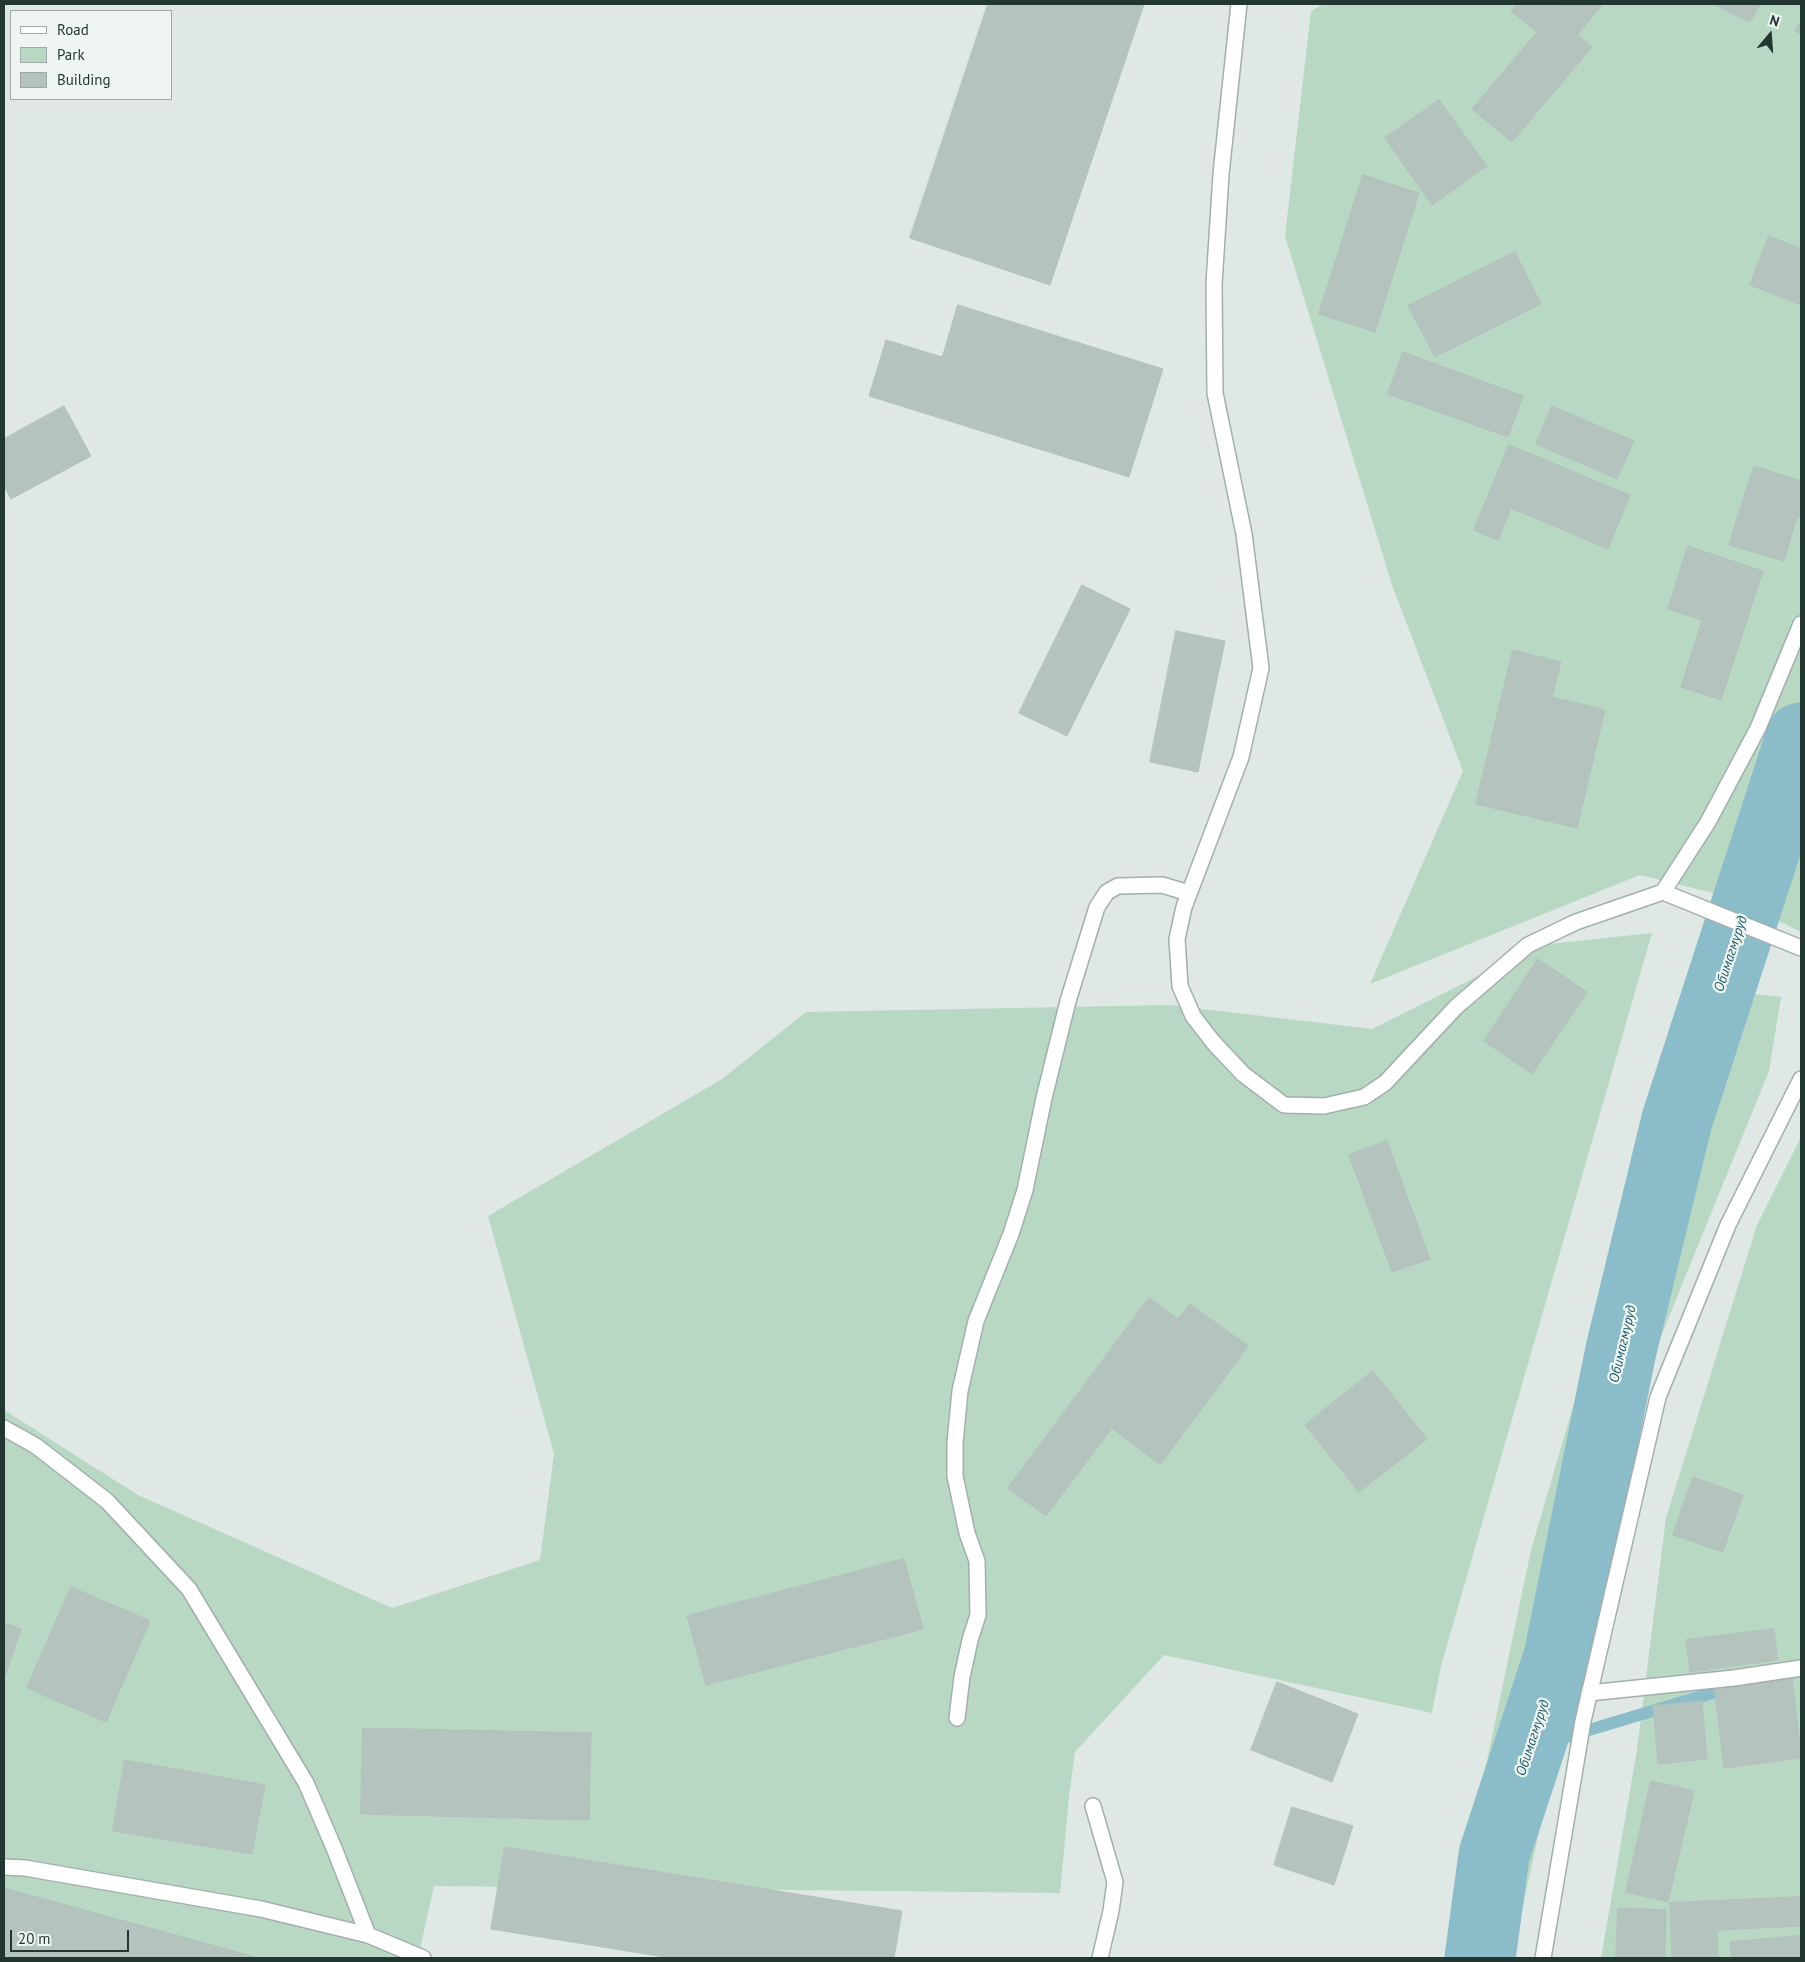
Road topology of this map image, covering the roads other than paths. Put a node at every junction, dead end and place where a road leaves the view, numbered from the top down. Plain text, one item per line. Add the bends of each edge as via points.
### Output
1 (1239, 4) edge
2 (1801, 624) edge
3 (1663, 892) junction
4 (1188, 893) junction
5 (1799, 947) edge
6 (1801, 1079) edge
7 (4, 1428) edge
8 (1801, 1668) edge
9 (1589, 1693) junction
10 (956, 1718) dead end
11 (1093, 1806) dead end
12 (4, 1868) edge
13 (368, 1935) junction
14 (423, 1958) edge
15 (1100, 1958) edge
16 (1543, 1958) edge

1 - 4 street via 1220,174 1214,284 1215,393 1244,534 1261,668 1241,757
2 - 3 street via 1758,728 1708,822
3 - 4 street via 1576,922 1528,945 1456,1007 1385,1083 1364,1097 1324,1106 1284,1105 1243,1074 1212,1042 1193,1016 1180,986 1177,939
3 - 5 street
4 - 10 street via 1162,885 1118,886 1107,892 1097,907 1068,1001 1025,1190 976,1321 960,1391 955,1476 967,1533 977,1561 978,1615 962,1677
6 - 9 street via 1728,1225 1658,1398
7 - 13 street via 36,1446 107,1501 189,1588 306,1783
8 - 9 street
9 - 16 street
11 - 15 street via 1115,1882
12 - 13 street via 25,1868 261,1909
13 - 14 street

